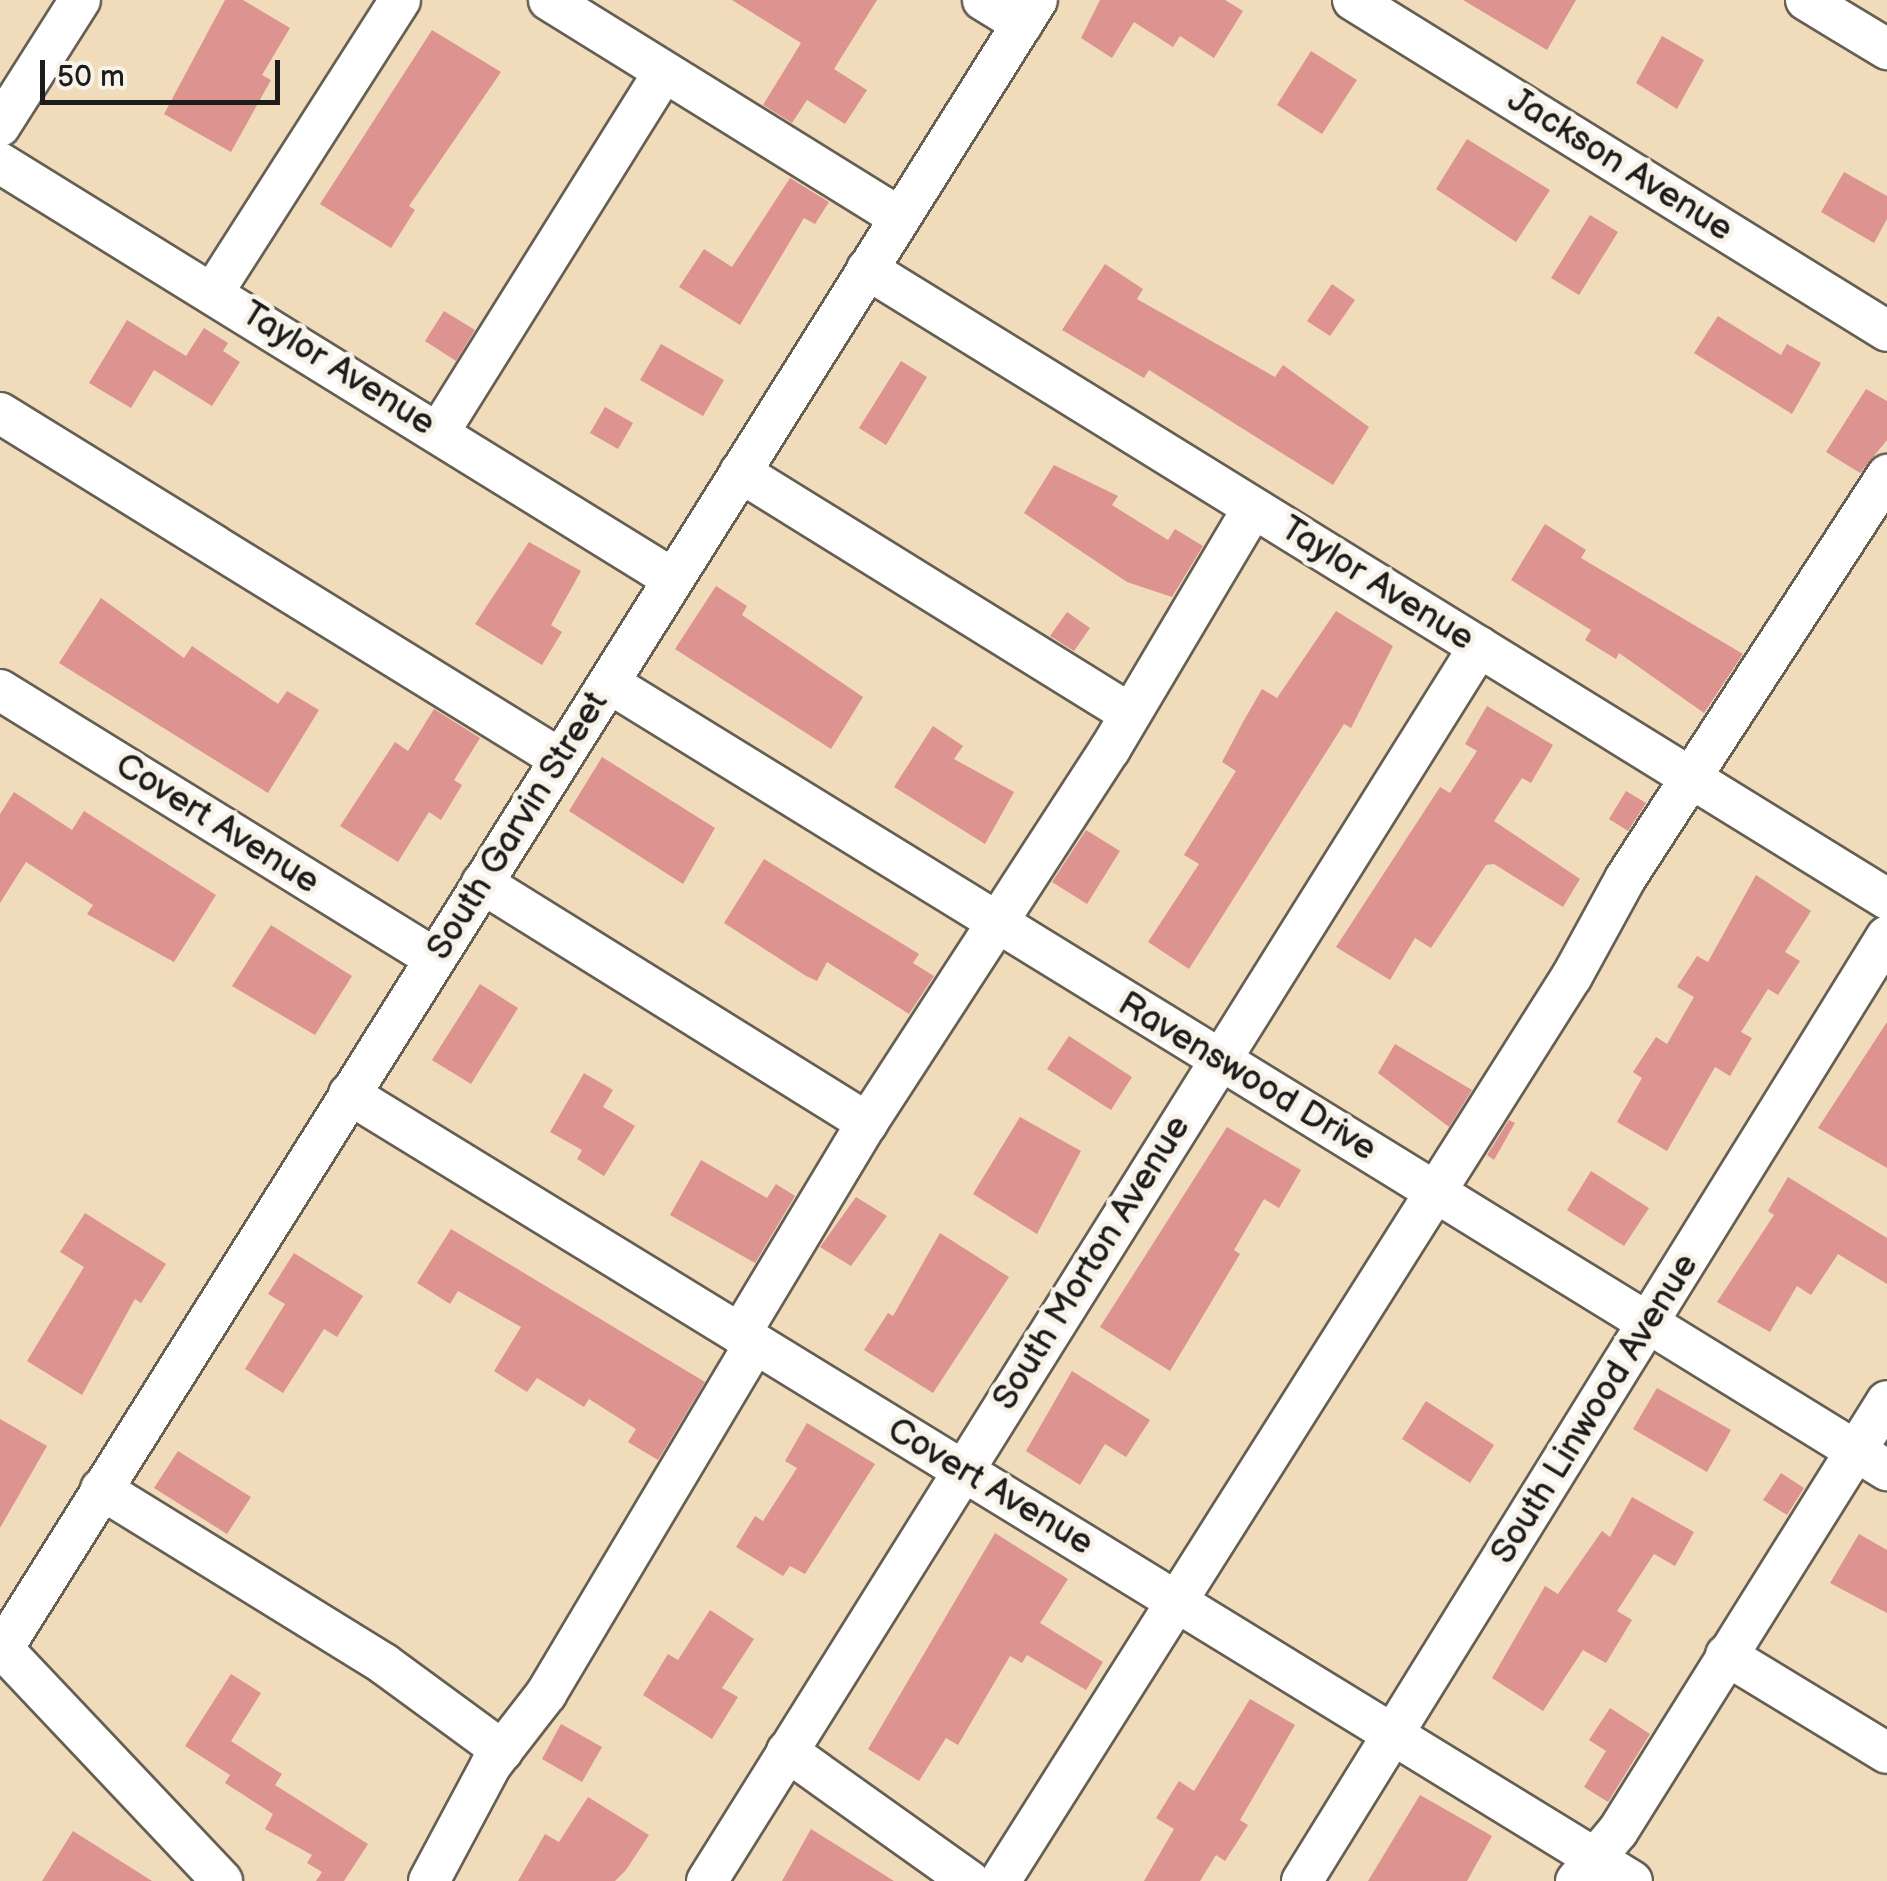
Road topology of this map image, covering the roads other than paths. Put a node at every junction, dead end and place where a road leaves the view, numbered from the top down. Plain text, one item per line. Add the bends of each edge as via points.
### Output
1 (80, 0) edge
2 (400, 0) edge
3 (548, 0) edge
4 (983, 0) edge
5 (1353, 0) edge
6 (1806, 0) edge
7 (1029, 12) edge
8 (1887, 49) edge
9 (663, 74) junction
10 (0, 126) edge
11 (0, 164) edge
12 (900, 218) junction
13 (867, 269) junction
14 (214, 291) junction
15 (1887, 331) edge
16 (0, 413) edge
17 (439, 432) junction
18 (740, 472) junction
19 (1887, 475) edge
20 (1253, 508) junction
21 (673, 578) junction
22 (1479, 647) junction
23 (608, 683) junction
24 (0, 690) edge
25 (1126, 712) junction
26 (560, 760) junction
27 (1695, 780) junction
28 (482, 883) junction
29 (1887, 899) edge
30 (996, 922) junction
31 (1887, 936) edge
32 (434, 958) junction
33 (1219, 1061) junction
34 (349, 1094) junction
35 (867, 1123) junction
36 (1432, 1189) junction
37 (1646, 1324) junction
38 (748, 1339) junction
39 (1887, 1401) edge
40 (1872, 1460) edge
41 (962, 1470) junction
42 (101, 1489) junction
43 (1174, 1600) junction
44 (1, 1650) edge
45 (1726, 1656) junction
46 (1393, 1735) junction
47 (503, 1751) junction
48 (788, 1751) junction
49 (1887, 1753) edge
50 (1584, 1868) edge
51 (222, 1881) edge
52 (429, 1881) edge
53 (707, 1881) edge
54 (969, 1881) edge
55 (1000, 1881) edge
56 (1302, 1881) edge
57 (1632, 1881) edge

1 - 10 street
2 - 14 street
3 - 9 street
4 - 7 street
5 - 15 street, Jackson Avenue
6 - 8 street
7 - 12 street, South Garvin Street
9 - 12 street
9 - 17 street
11 - 14 street, Taylor Avenue
12 - 13 street, South Garvin Street
13 - 18 street, South Garvin Street
13 - 20 street, Taylor Avenue
14 - 17 street, Taylor Avenue
16 - 26 street
17 - 21 street, Taylor Avenue
18 - 21 street, South Garvin Street
18 - 25 street
19 - 27 street
20 - 22 street, Taylor Avenue
20 - 25 street
21 - 23 street, South Garvin Street
22 - 27 street, Taylor Avenue
22 - 33 street, South Morton Avenue
23 - 26 street, South Garvin Street
23 - 30 street, Ravenswood Drive
24 - 32 street, Covert Avenue
25 - 30 street via 1110,749
26 - 28 street, South Garvin Street
27 - 29 street, Taylor Avenue
27 - 36 street via 1625,879 1572,976
28 - 32 street, South Garvin Street
28 - 35 street
30 - 33 street, Ravenswood Drive
30 - 35 street
31 - 37 street, South Linwood Avenue
32 - 34 street, South Garvin Street
33 - 36 street, Ravenswood Drive
33 - 41 street, South Morton Avenue
34 - 38 street, Covert Avenue
34 - 42 street, South Garvin Street
35 - 38 street
36 - 37 street, Ravenswood Drive
36 - 43 street
37 - 40 street, Ravenswood Drive
37 - 46 street, South Linwood Avenue
38 - 41 street, Covert Avenue
38 - 47 street via 546,1694
39 - 40 street
40 - 45 street
41 - 43 street, Covert Avenue
41 - 48 street, South Morton Avenue
42 - 44 street, South Garvin Street
42 - 47 street via 384,1664
43 - 46 street, Covert Avenue
43 - 55 street
44 - 51 street
45 - 49 street
45 - 50 street via 1618,1831
46 - 50 street, Covert Avenue
46 - 56 street, South Linwood Avenue
47 - 52 street
48 - 53 street, South Morton Avenue
48 - 54 street
50 - 57 street, Covert Avenue

